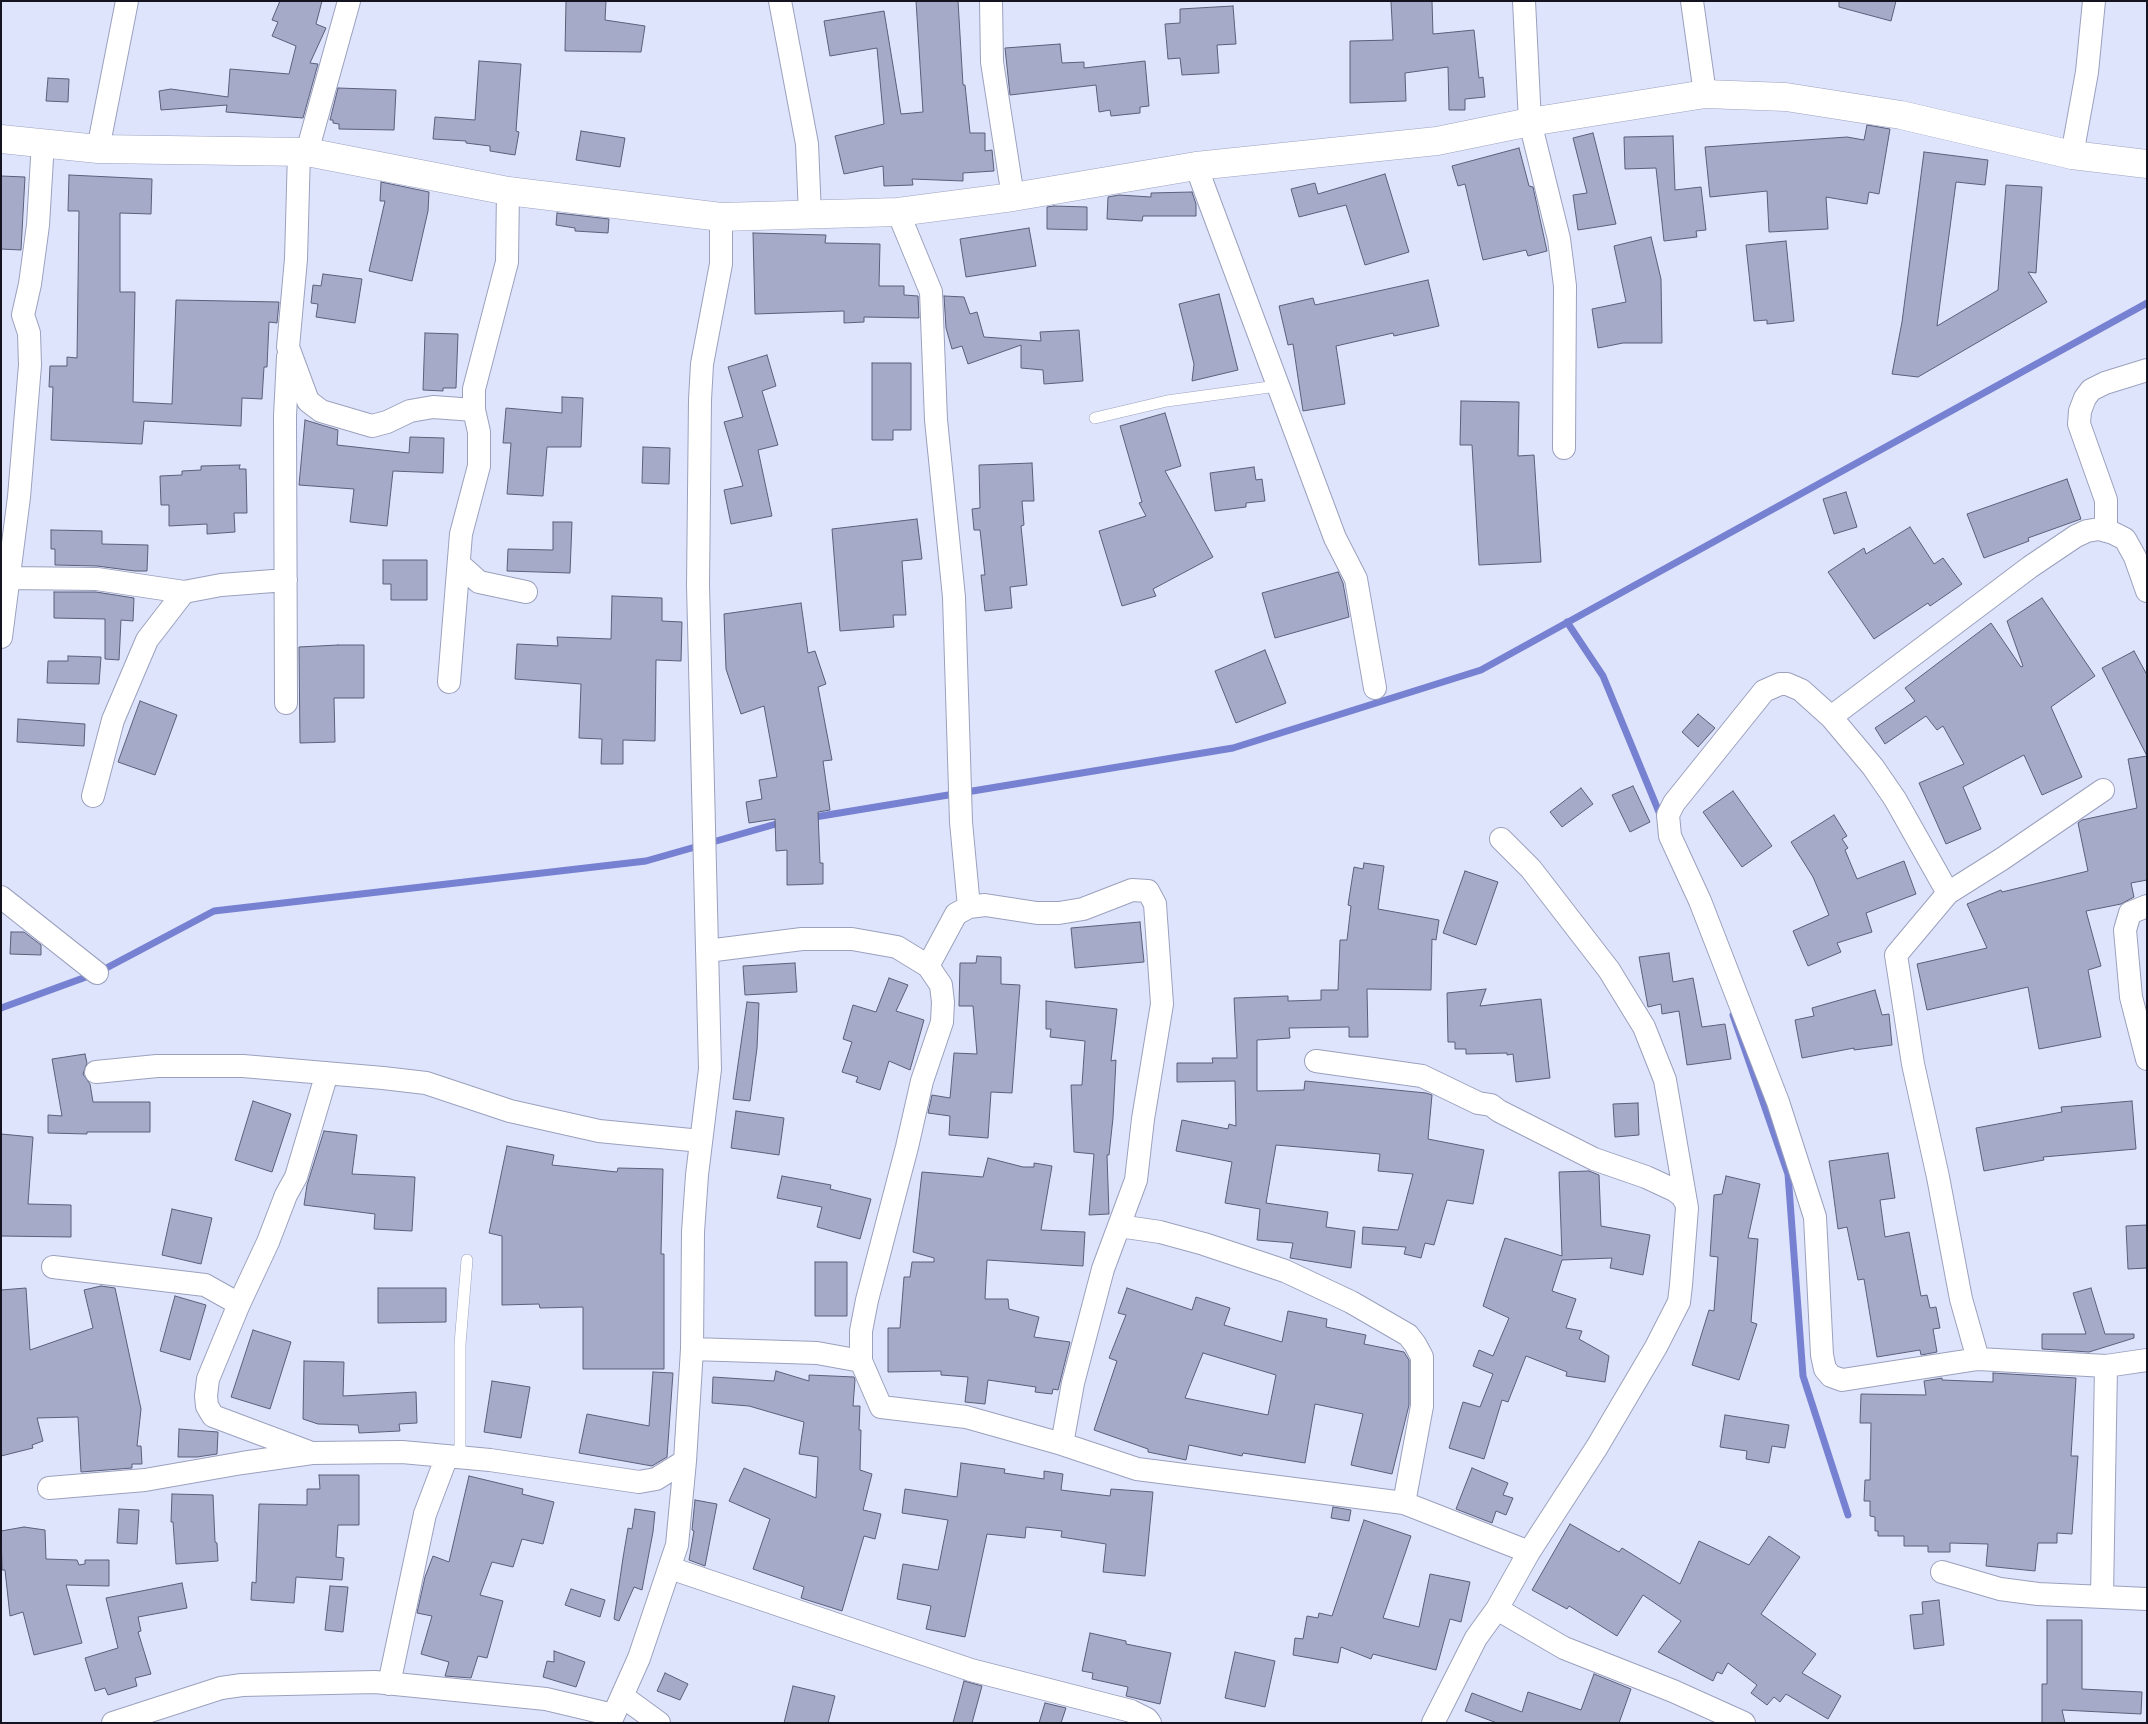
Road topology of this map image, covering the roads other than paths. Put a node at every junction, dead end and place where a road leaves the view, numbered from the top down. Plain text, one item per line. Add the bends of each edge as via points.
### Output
1 (128, 1) edge
2 (349, 1) edge
3 (780, 1) edge
4 (991, 1) edge
5 (1524, 1) edge
6 (1692, 1) edge
7 (2094, 1) edge
8 (1705, 94) junction
9 (1530, 122) junction
10 (1, 138) edge
11 (43, 142) junction
12 (98, 149) junction
13 (302, 152) junction
14 (2072, 155) junction
15 (2147, 164) edge
16 (1196, 166) junction
17 (508, 192) junction
18 (1013, 197) junction
19 (898, 212) junction
20 (810, 215) junction
21 (721, 217) junction
22 (289, 333) junction
23 (2147, 370) edge
24 (1277, 386) junction
25 (474, 410) junction
26 (1095, 418) dead end
27 (1564, 448) dead end
28 (2106, 531) junction
29 (459, 564) junction
30 (9, 578) junction
31 (286, 580) junction
32 (2147, 591) edge
33 (184, 592) junction
34 (526, 592) dead end
35 (1, 637) edge
36 (449, 682) dead end
37 (1375, 688) dead end
38 (286, 703) dead end
39 (1831, 717) junction
40 (2103, 790) dead end
41 (93, 796) dead end
42 (1501, 839) dead end
43 (1948, 893) junction
44 (1, 897) edge
45 (2147, 906) edge
46 (969, 907) junction
47 (707, 951) junction
48 (928, 966) junction
49 (97, 973) dead end
50 (2147, 1059) edge
51 (1316, 1061) dead end
52 (96, 1072) dead end
53 (327, 1073) junction
54 (701, 1141) junction
55 (1686, 1203) junction
56 (1119, 1226) junction
57 (467, 1260) dead end
58 (53, 1267) dead end
59 (239, 1304) junction
60 (692, 1349) junction
61 (1978, 1359) junction
62 (2147, 1360) edge
63 (861, 1361) junction
64 (2106, 1366) junction
65 (1062, 1444) junction
66 (312, 1453) junction
67 (454, 1457) junction
68 (685, 1461) junction
69 (49, 1488) dead end
70 (1404, 1503) junction
71 (1528, 1552) junction
72 (670, 1568) junction
73 (1942, 1572) dead end
74 (2102, 1597) junction
75 (2147, 1599) edge
76 (1497, 1609) junction
77 (389, 1684) junction
78 (615, 1711) edge
79 (113, 1723) edge
80 (659, 1723) edge
81 (1150, 1723) edge
82 (1433, 1723) edge
83 (1744, 1723) edge

1 - 12 street
2 - 13 street
3 - 20 street via 808,144
4 - 18 street via 992,62
5 - 9 street
6 - 8 street
7 - 14 street via 2087,72
8 - 9 street
8 - 14 street via 1786,97 1901,115
9 - 16 street via 1437,141
9 - 27 street via 1559,239 1565,286
10 - 11 street
11 - 12 street
11 - 30 street via 38,225 23,315 29,333 30,365
12 - 13 street
13 - 17 street
13 - 22 street
14 - 15 street
16 - 18 street
16 - 24 street
17 - 21 street
17 - 25 street via 507,262 474,389
18 - 19 street
19 - 20 street
19 - 46 street via 931,292 936,420 954,597 961,822
20 - 21 street
21 - 47 street via 721,264 702,364 700,400 698,585
22 - 25 street via 288,347 308,401 322,411 372,426 410,411 433,407
22 - 31 street via 285,416
23 - 28 street via 2091,390 2080,411 2079,424 2106,500
24 - 26 lane via 1166,401
24 - 37 street via 1335,538 1356,578
25 - 29 street via 479,432 479,466 461,534
28 - 32 street via 2125,540
28 - 39 street via 2099,529 2076,536 2030,567
29 - 34 street via 479,582
29 - 36 street
30 - 33 street via 97,579
30 - 35 street
31 - 33 street via 221,585
31 - 38 street
33 - 41 street via 146,640 113,720
39 - 43 street via 1895,799
39 - 61 street via 1793,686 1780,684 1764,691 1674,803 1668,815 1670,836 1700,901 1778,1102 1815,1217 1825,1370 1842,1380
40 - 43 street
42 - 55 street via 1531,869 1609,970 1644,1027 1665,1080
43 - 61 street via 1896,955 1913,1064 1961,1299
44 - 49 street
45 - 50 street via 2130,913 2125,930 2131,997
46 - 48 street via 956,914
46 - 56 street via 985,905 1059,913 1083,909 1132,890 1148,891 1155,904 1162,1004 1136,1180
47 - 48 street via 802,939 852,939 897,947
47 - 54 street via 710,1069
48 - 63 street via 940,985 942,1022 922,1081 867,1300 861,1331
51 - 55 street via 1422,1076 1478,1103 1491,1105 1594,1159 1667,1186 1682,1196
52 - 53 street via 158,1066 243,1066
53 - 54 street via 426,1083 510,1111 599,1131
53 - 59 street via 296,1177
54 - 60 street via 693,1232
55 - 71 street via 1679,1302 1601,1441
56 - 65 street via 1083,1345
56 - 70 street via 1160,1232 1285,1270 1351,1302 1408,1335 1422,1357 1422,1406
57 - 67 lane
58 - 59 street via 205,1285
59 - 66 street via 208,1379 207,1406 213,1416 226,1422
60 - 63 street via 817,1353
60 - 68 street
61 - 64 street
62 - 64 street
63 - 65 street via 881,1407 966,1417
64 - 74 street
65 - 70 street via 1137,1469
66 - 67 street via 402,1452
66 - 69 street via 145,1480
67 - 68 street via 639,1482 656,1479
67 - 77 street via 425,1514
68 - 72 street via 677,1546
70 - 71 street
71 - 76 street
72 - 78 street via 639,1658
72 - 81 street via 971,1670 1131,1710
73 - 74 street via 2000,1589
74 - 75 street
76 - 82 street via 1476,1638
76 - 83 street via 1564,1648
77 - 78 street via 546,1699
77 - 79 street via 228,1687
78 - 80 street

